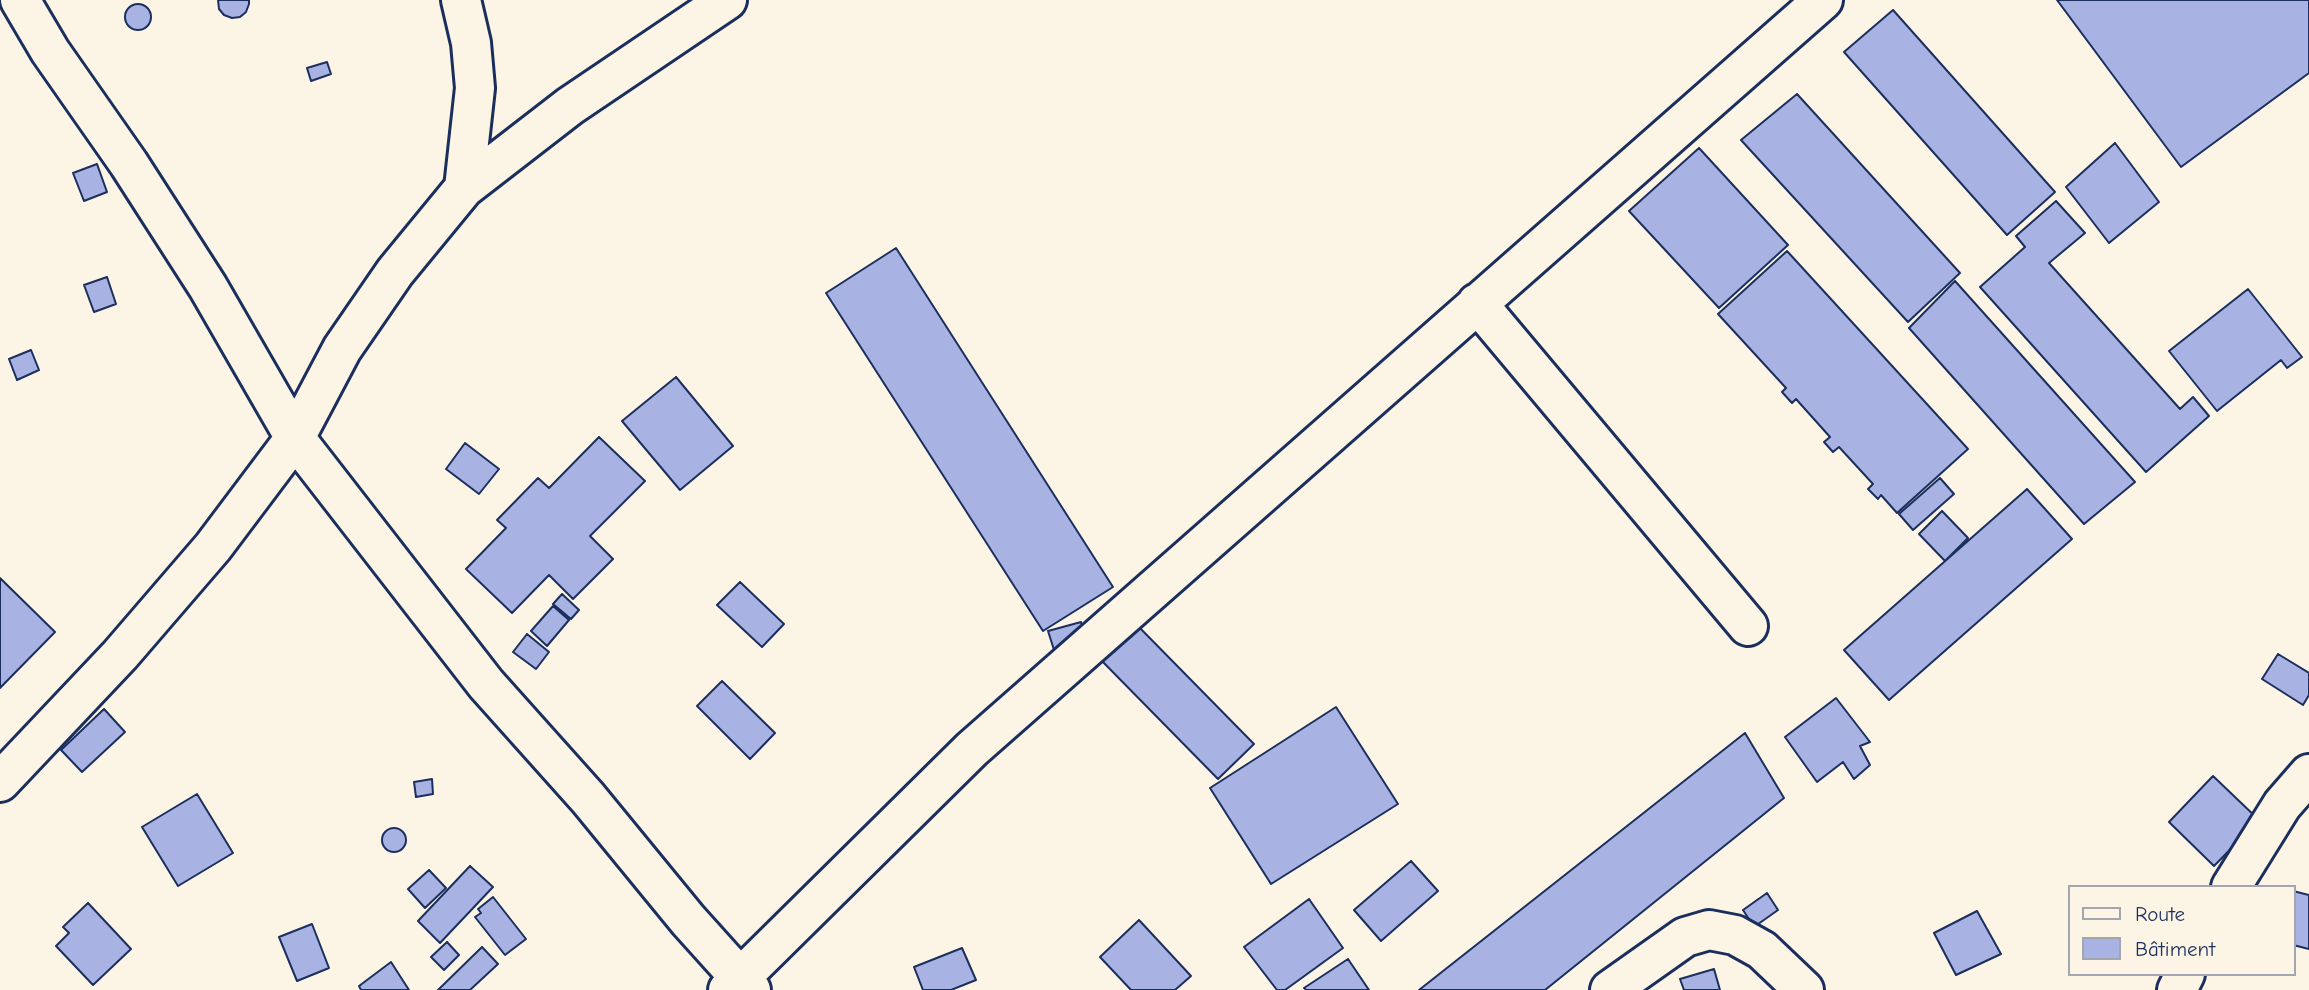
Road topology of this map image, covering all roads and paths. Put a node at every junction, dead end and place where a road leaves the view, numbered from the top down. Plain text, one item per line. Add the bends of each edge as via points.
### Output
1 (20, 0) edge
2 (461, 0) edge
3 (727, 0) edge
4 (1823, 0) edge
5 (464, 188) junction
6 (1477, 303) junction
7 (295, 438) junction
8 (1748, 626) dead end
9 (2309, 774) edge
10 (0, 782) edge
11 (2232, 885) edge
12 (739, 986) edge
13 (1610, 990) edge
14 (1804, 990) edge

1 - 7 street via 208,288
2 - 5 street via 475,88
3 - 5 street via 570,106
4 - 6 street
5 - 7 street via 395,272 342,349
6 - 8 street
6 - 12 street via 972,749
7 - 10 street via 196,567
7 - 12 street via 486,684 588,798
9 - 11 street via 2282,805
13 - 14 street via 1685,937 1709,930 1735,936 1762,950

